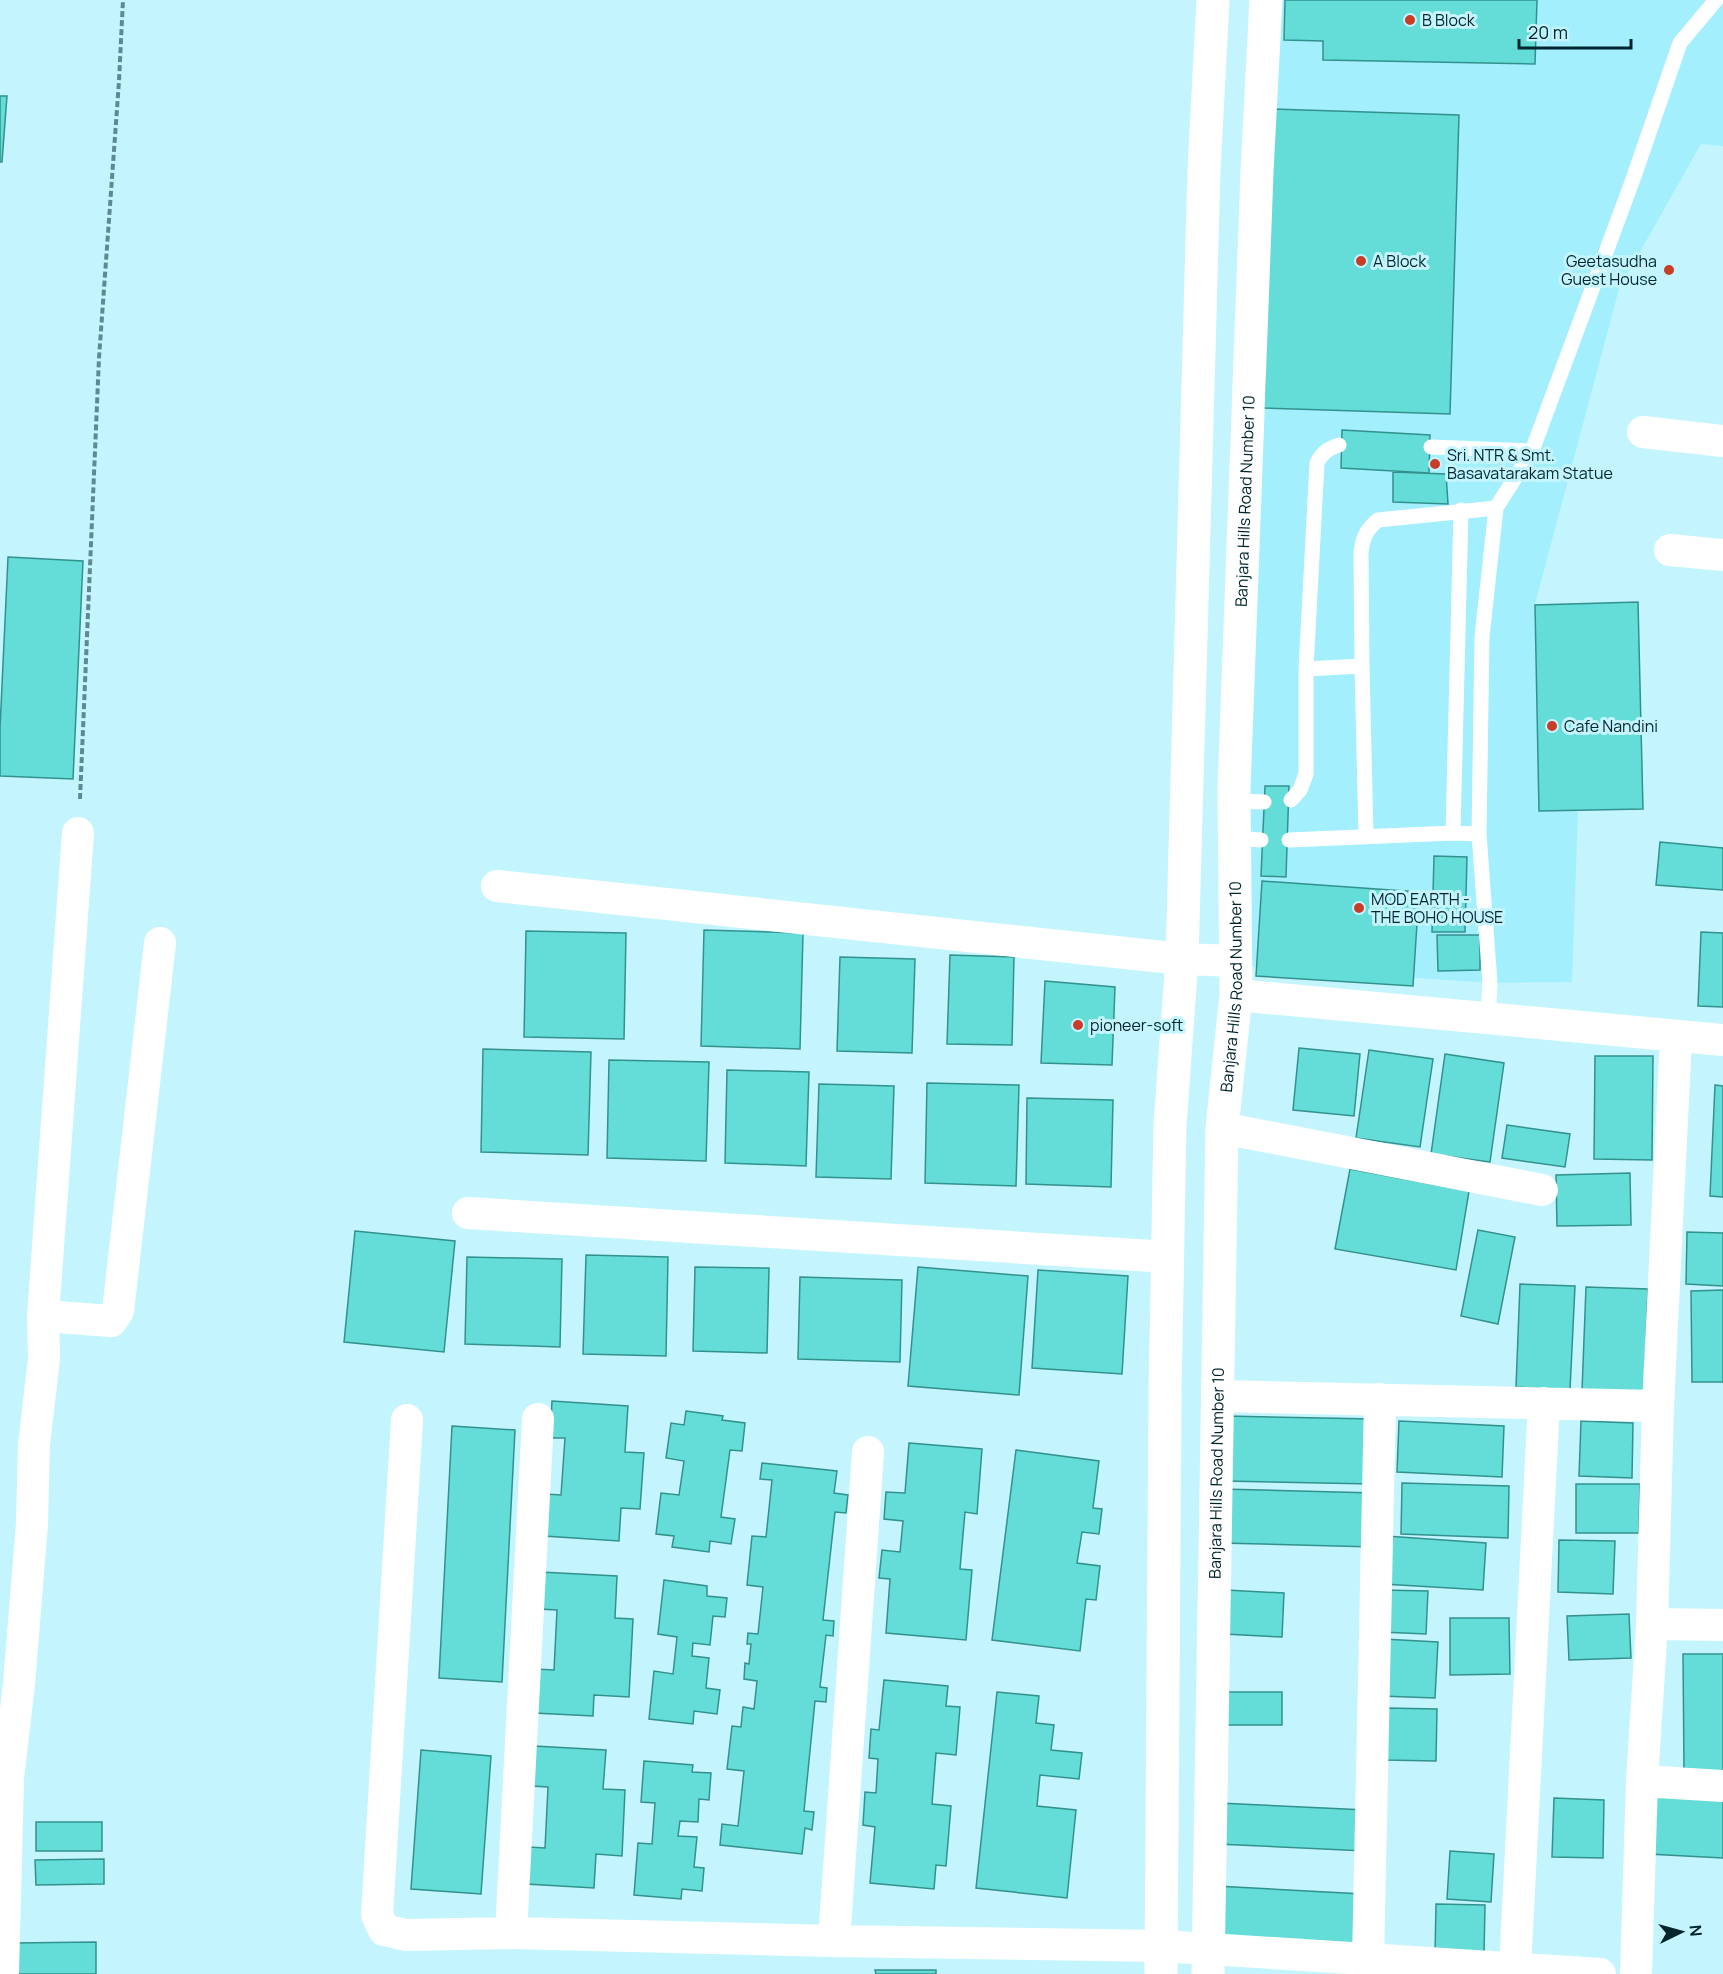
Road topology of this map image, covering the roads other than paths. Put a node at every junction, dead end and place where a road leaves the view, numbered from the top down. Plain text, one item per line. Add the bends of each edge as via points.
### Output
1 (1213, 0) edge
2 (1266, 0) edge
3 (1716, 0) edge
4 (1644, 432) dead end
5 (1723, 441) edge
6 (1339, 445) dead end
7 (1431, 447) dead end
8 (1532, 451) junction
9 (1496, 508) junction
10 (1461, 510) junction
11 (1670, 550) dead end
12 (1723, 555) edge
13 (1362, 666) junction
14 (1306, 669) junction
15 (1291, 800) dead end
16 (78, 833) road end
17 (1453, 833) junction
18 (1479, 834) junction
19 (1366, 836) junction
20 (1289, 840) dead end
21 (497, 886) dead end
22 (160, 943) dead end
23 (1182, 959) junction
24 (1235, 961) junction
25 (1236, 995) junction
26 (1488, 1018) junction
27 (1676, 1037) junction
28 (1723, 1040) edge
29 (1222, 1128) junction
30 (1542, 1190) dead end
31 (468, 1213) dead end
32 (1168, 1257) junction
33 (43, 1316) junction
34 (1218, 1396) junction
35 (1380, 1399) junction
36 (1544, 1403) junction
37 (1658, 1406) junction
38 (538, 1419) dead end
39 (408, 1420) dead end
40 (868, 1452) dead end
41 (1652, 1624) junction
42 (1723, 1625) edge
43 (1642, 1782) junction
44 (1723, 1786) edge
45 (512, 1933) junction
46 (834, 1941) junction
47 (1368, 1959) junction
48 (1161, 1960) edge
49 (1208, 1961) edge
50 (1515, 1968) junction
51 (3, 1974) edge
52 (1600, 1974) edge
53 (1636, 1974) edge

1 - 23 main road via 1204,170
2 - 24 main road, Banjara Hills Road Number 10 via 1257,172 1248,839
3 - 8 lane via 1680,44
4 - 5 street
6 - 14 lane via 1328,449 1317,463
7 - 8 lane
8 - 9 lane
9 - 10 lane
9 - 18 lane via 1482,637
10 - 13 lane via 1378,520 1364,534
10 - 17 lane
11 - 12 street
13 - 14 lane
13 - 19 lane
14 - 15 lane via 1306,774
16 - 33 street
17 - 18 lane
17 - 19 lane
18 - 26 lane via 1490,983
19 - 20 lane
21 - 23 street
22 - 33 street via 118,1311 111,1321
23 - 24 street
23 - 32 main road via 1170,1125
24 - 25 main road, Banjara Hills Road Number 10
25 - 26 street
25 - 29 main road, Banjara Hills Road Number 10
26 - 27 street
27 - 28 street
27 - 37 street
29 - 30 street
29 - 34 main road, Banjara Hills Road Number 10
31 - 32 street
32 - 48 main road
33 - 51 street via 44,1359 34,1444 32,1524 8,1778
34 - 35 street
34 - 49 main road, Banjara Hills Road Number 10
35 - 36 street
35 - 47 street
36 - 37 street
36 - 50 street
37 - 41 street
38 - 45 street
39 - 45 street via 377,1915 384,1930 406,1935
40 - 46 street
41 - 42 street
41 - 43 street
43 - 44 street
43 - 53 street
45 - 46 street
46 - 48 street
47 - 49 street
47 - 50 street
48 - 49 street
50 - 52 street

